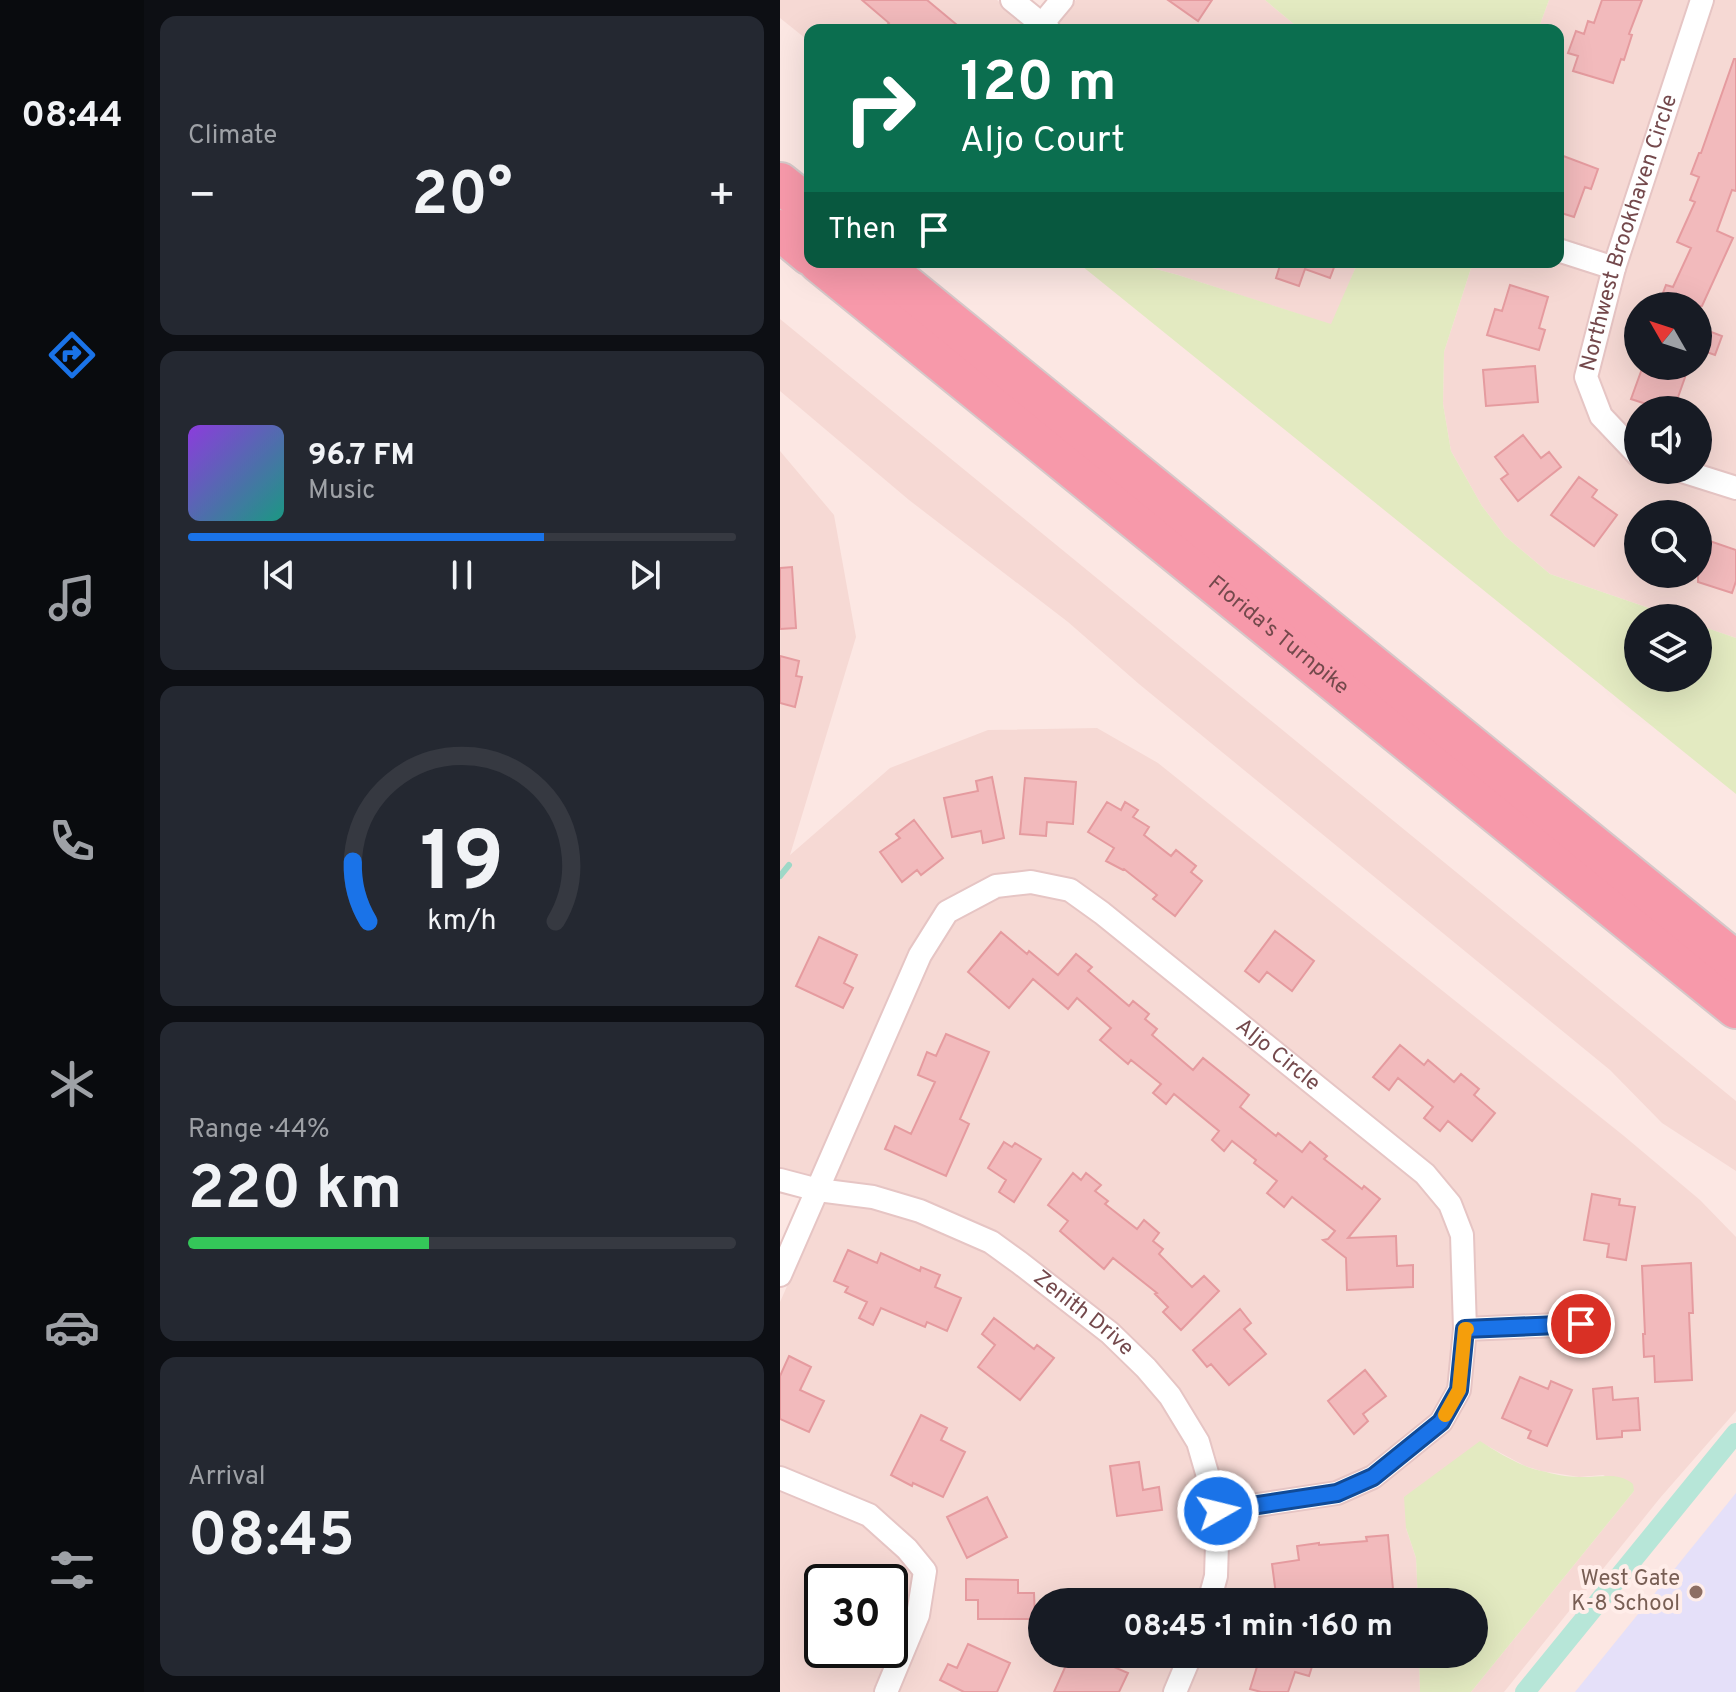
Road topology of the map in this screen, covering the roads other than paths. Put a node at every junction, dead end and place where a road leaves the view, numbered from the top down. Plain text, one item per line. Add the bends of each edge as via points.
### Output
1 (1012, 0) edge
2 (1062, 0) edge
3 (1702, 0) edge
4 (1042, 24) edge
5 (1048, 24) edge
6 (780, 183) edge
7 (804, 202) edge
8 (780, 230) edge
9 (804, 250) edge
10 (1564, 252) edge
11 (826, 268) edge
12 (884, 268) edge
13 (1614, 268) junction
14 (1624, 440) edge
15 (1712, 480) edge
16 (1736, 488) edge
17 (1736, 962) edge
18 (1736, 1008) edge
19 (780, 1180) edge
20 (818, 1190) junction
21 (780, 1275) edge
22 (1581, 1324) dead end
23 (1465, 1329) junction
24 (780, 1478) edge
25 (1218, 1511) junction
26 (1213, 1588) edge
27 (1185, 1668) edge
28 (886, 1692) edge
29 (1175, 1692) edge

1 - 4 street
2 - 5 street
3 - 13 street, Northwest Brookhaven Circle
6 - 7 highway
8 - 9 highway
10 - 13 street
11 - 18 highway, Florida's Turnpike
12 - 17 highway, Florida's Turnpike
13 - 14 street, Northwest Brookhaven Circle via 1586,377 1601,416
15 - 16 street
19 - 20 street, Zenith Drive
20 - 21 street, Aljo Circle
20 - 23 street, Aljo Circle via 920,955 947,912 996,886 1031,882 1070,890 1425,1174 1450,1204 1462,1235
20 - 25 street, Zenith Drive via 873,1197 920,1211 991,1242 1110,1333 1170,1396 1198,1442
22 - 23 street
23 - 25 street, Aljo Circle via 1459,1390 1441,1422 1373,1477 1337,1493
24 - 28 street via 869,1515 925,1571 918,1615
25 - 26 street, Zenith Drive
27 - 29 street

